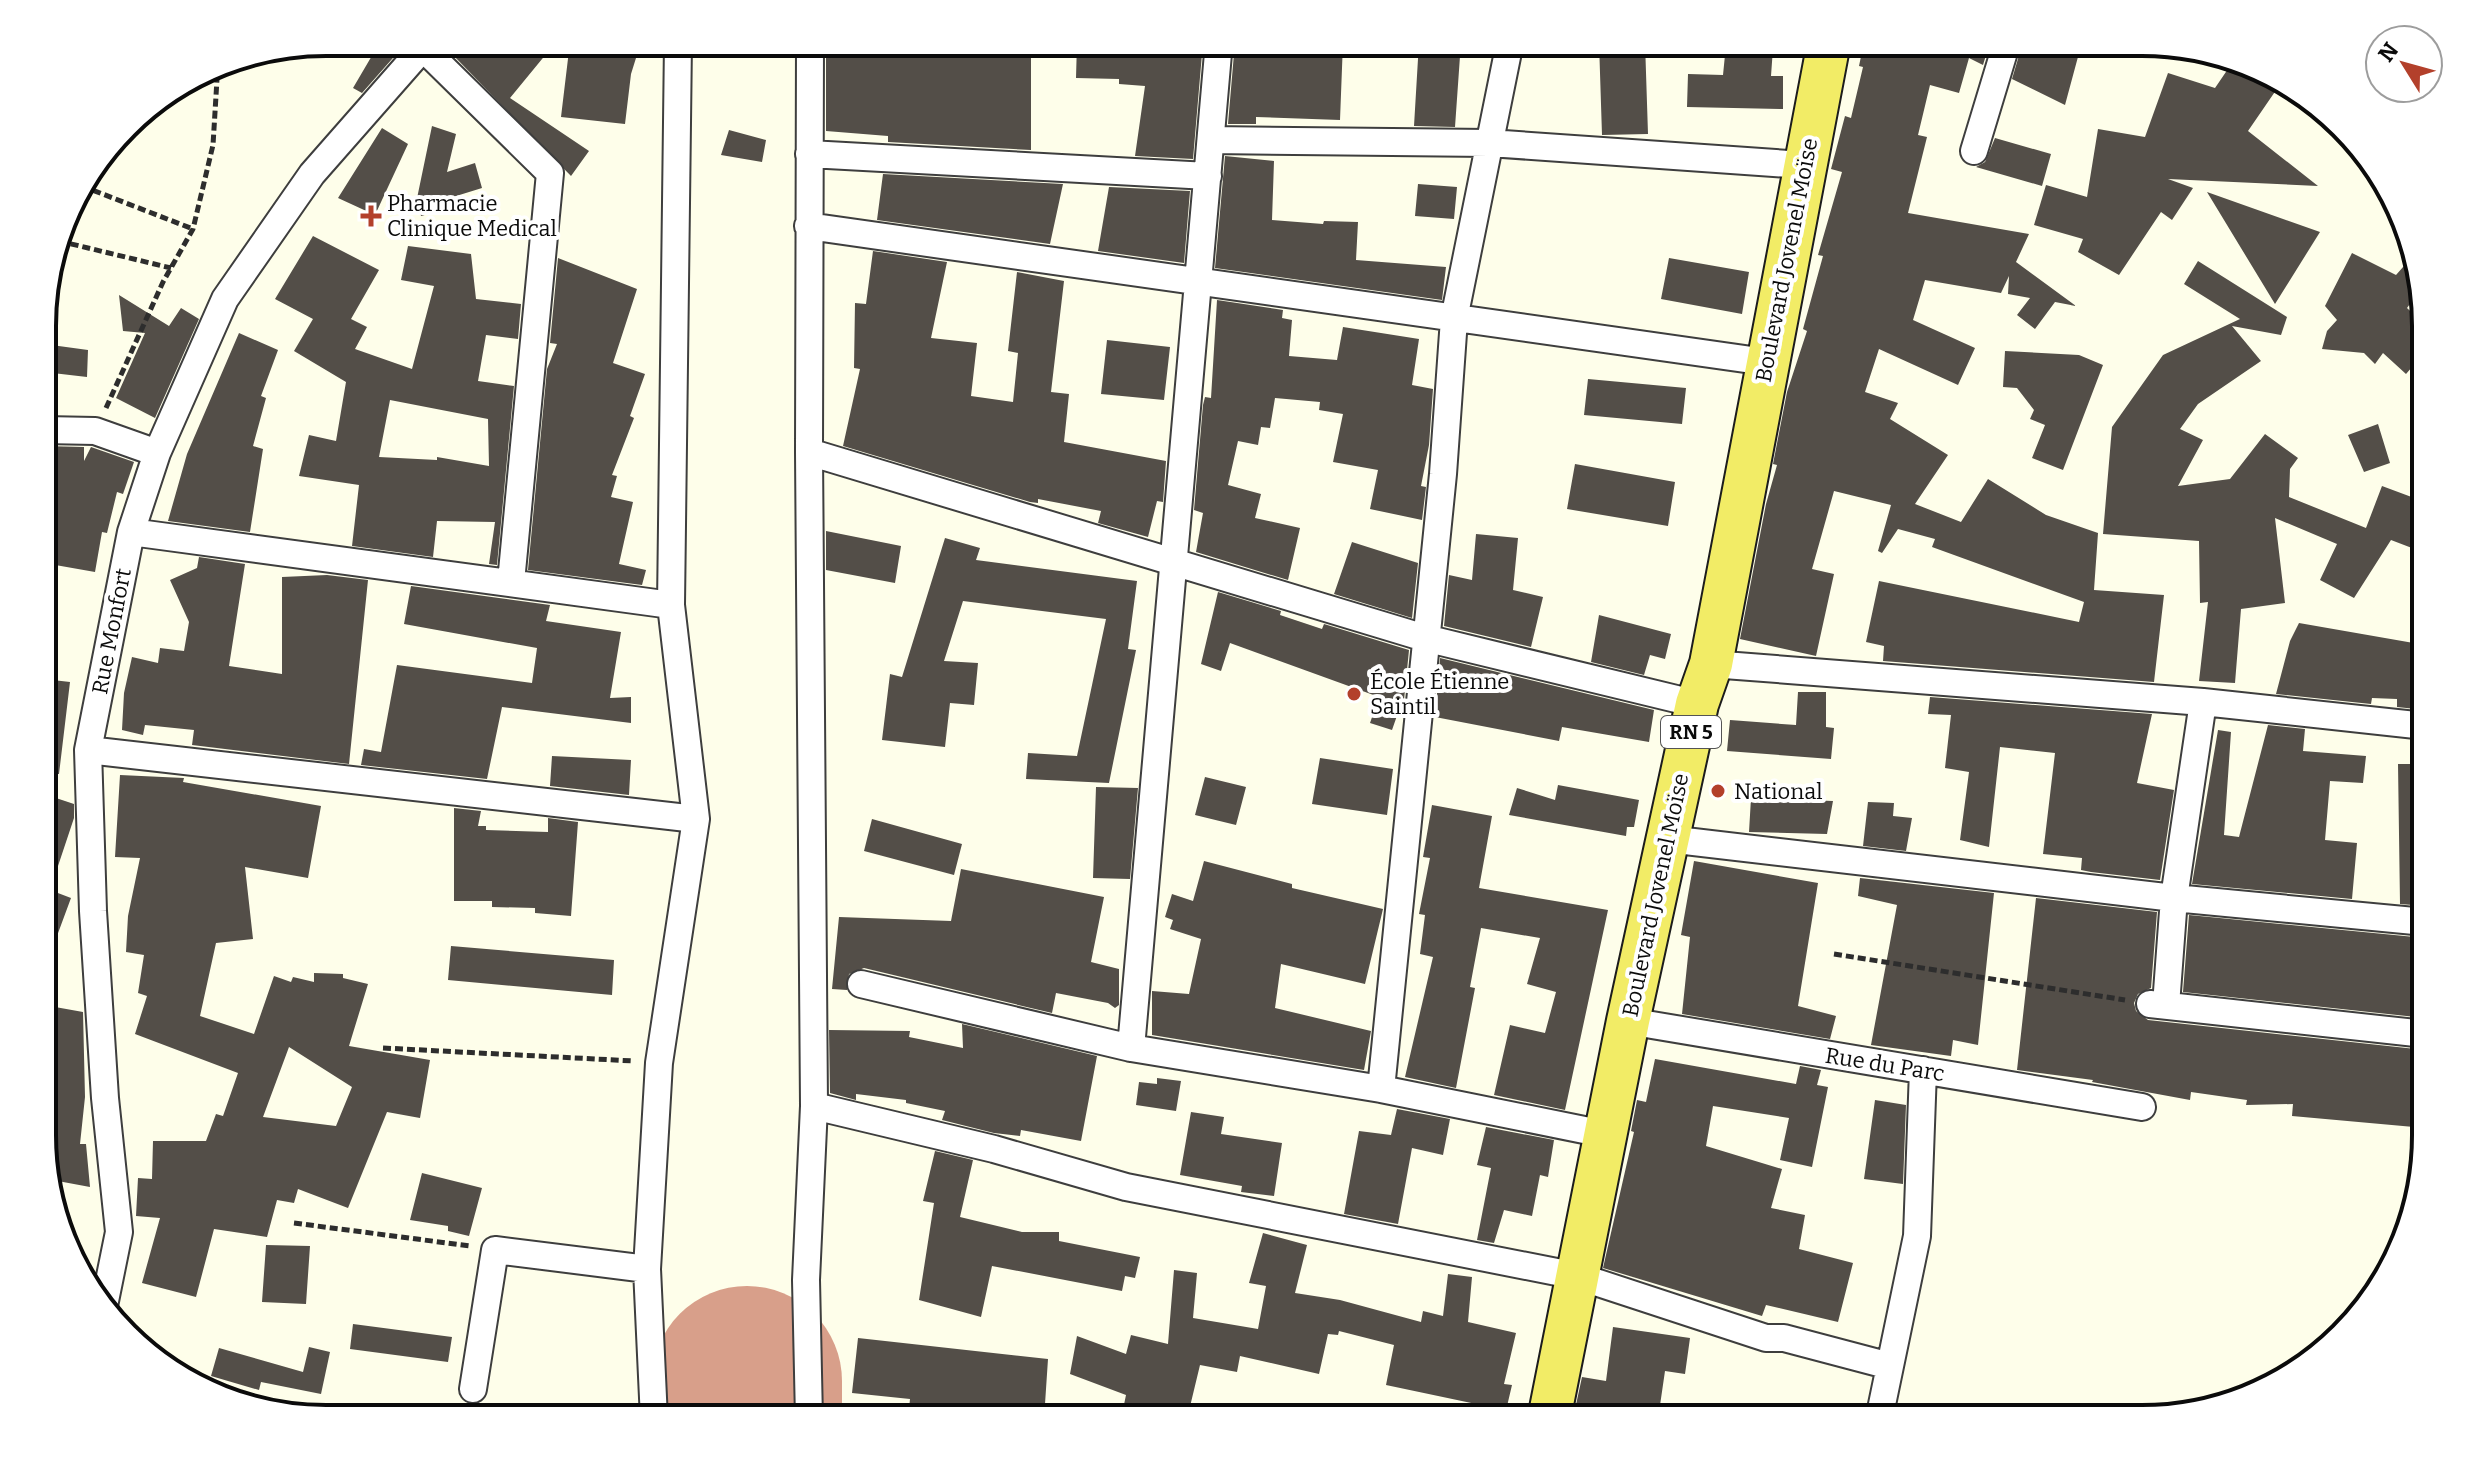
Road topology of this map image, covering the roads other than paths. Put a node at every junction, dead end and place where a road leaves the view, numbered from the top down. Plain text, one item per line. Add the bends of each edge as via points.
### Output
1 (1507, 56) edge
2 (1817, 56) edge
3 (2003, 56) edge
4 (415, 57) edge
5 (438, 57) edge
6 (678, 57) edge
7 (810, 57) edge
8 (1218, 57) edge
9 (1211, 140) junction
10 (1489, 143) junction
11 (1974, 151) dead end
12 (809, 154) junction
13 (1803, 165) junction
14 (1208, 176) junction
15 (808, 226) junction
16 (1199, 284) junction
17 (1454, 319) junction
18 (1766, 362) junction
19 (56, 430) edge
20 (809, 452) junction
21 (157, 453) junction
22 (131, 532) junction
23 (1175, 564) junction
24 (511, 582) junction
25 (671, 605) junction
26 (1425, 638) junction
27 (1711, 664) junction
28 (2203, 702) junction
29 (1697, 704) junction
30 (2411, 724) edge
31 (88, 750) junction
32 (696, 819) junction
33 (1668, 839) junction
34 (2174, 898) junction
35 (2411, 921) edge
36 (861, 984) dead end
37 (1628, 1021) junction
38 (2411, 1032) edge
39 (1131, 1048) junction
40 (1923, 1070) junction
41 (1381, 1089) junction
42 (814, 1106) junction
43 (2142, 1107) dead end
44 (1604, 1134) junction
45 (647, 1269) junction
46 (1577, 1276) junction
47 (107, 1292) edge
48 (1890, 1366) junction
49 (473, 1389) dead end
50 (1552, 1404) edge
51 (1882, 1404) edge
52 (653, 1405) edge
53 (809, 1405) edge

1 - 10 street
2 - 13 main road, Boulevard Jovenel Moïse / RN 5
3 - 11 street
4 - 21 street, Rue Monfort via 312,174 225,299
5 - 24 street via 550,173
6 - 25 street
7 - 12 street
8 - 9 street
9 - 10 street
9 - 14 street
10 - 13 street
10 - 17 street
12 - 14 street
12 - 15 street
13 - 18 main road, Boulevard Jovenel Moïse / RN 5
14 - 16 street
15 - 16 street
15 - 20 street
16 - 17 street
16 - 23 street
17 - 18 street
17 - 26 street
18 - 27 main road, Boulevard Jovenel Moïse / RN 5
19 - 21 street via 95,431
20 - 23 street
20 - 42 street
21 - 22 street, Rue Monfort
22 - 24 street
22 - 31 street, Rue Monfort
23 - 26 street
23 - 39 street
24 - 25 street
25 - 32 street
26 - 29 street
26 - 41 street
27 - 28 street
27 - 29 main road, Boulevard Jovenel Moïse / RN 5
28 - 30 street
28 - 34 street
29 - 33 main road, Boulevard Jovenel Moïse / RN 5
31 - 32 street
31 - 47 street, Rue Monfort via 101,1036 119,1232
32 - 45 street via 659,1063
33 - 34 street
33 - 37 main road, Boulevard Jovenel Moïse / RN 5
34 - 35 street
34 - 38 street via 2158,1004
36 - 39 street
37 - 40 street, Rue du Parc
37 - 44 main road, Boulevard Jovenel Moïse / RN 5
39 - 41 street
40 - 43 street, Rue du Parc
40 - 48 street via 1917,1236
41 - 44 street
42 - 46 street via 1126,1187
42 - 53 street via 806,1280
44 - 46 main road, Boulevard Jovenel Moïse / RN 5
45 - 49 street via 495,1250
45 - 52 street
46 - 48 street via 1766,1338
46 - 50 main road, Boulevard Jovenel Moïse / RN 5
48 - 51 street

